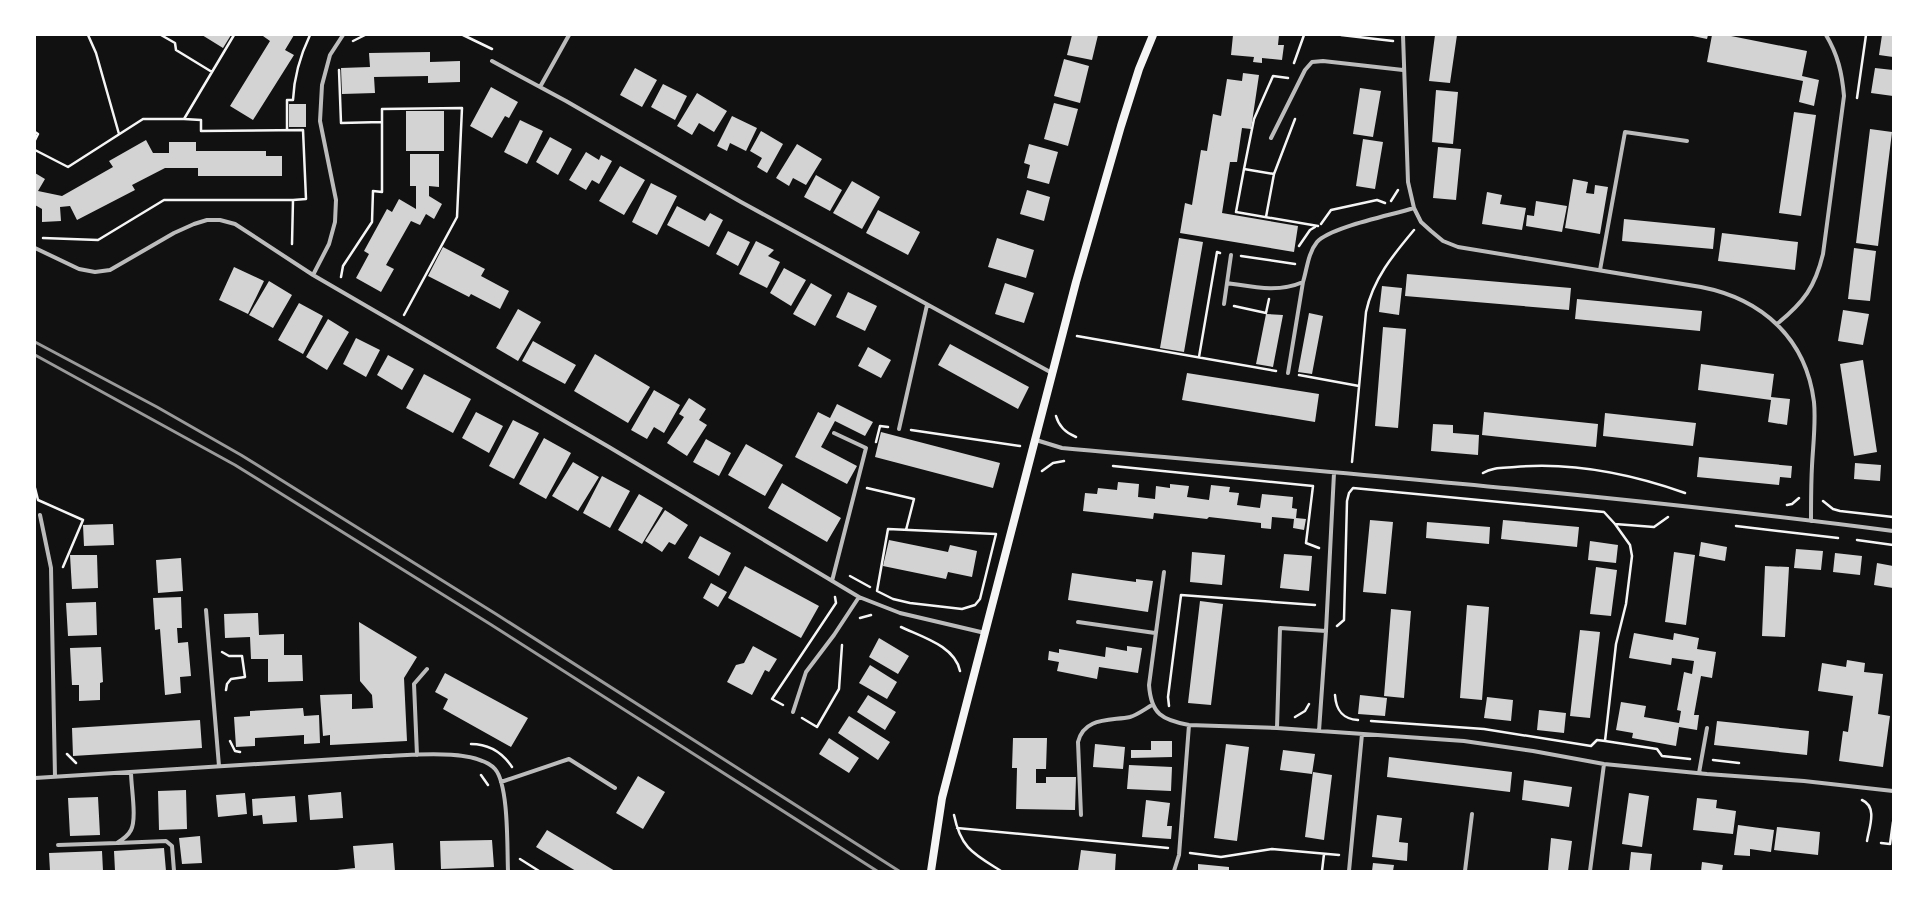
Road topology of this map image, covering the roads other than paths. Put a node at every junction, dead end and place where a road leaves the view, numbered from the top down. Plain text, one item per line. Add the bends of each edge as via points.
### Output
1 (343, 35) edge
2 (569, 35) edge
3 (1153, 35) edge
4 (1403, 35) edge
5 (1826, 35) edge
6 (492, 62) dead end
7 (1403, 70) junction
8 (540, 87) junction
9 (1272, 138) dead end
10 (1687, 141) dead end
11 (1414, 208) junction
12 (35, 248) edge
13 (1231, 255) road end
14 (1600, 270) junction
15 (313, 275) junction
16 (1303, 282) junction
17 (1227, 283) junction
18 (1224, 304) road end
19 (927, 306) junction
20 (1777, 324) junction
21 (1052, 373) junction
22 (1288, 373) road end
23 (899, 428) road end
24 (834, 433) dead end
25 (1036, 440) junction
26 (1334, 473) junction
27 (40, 515) dead end
28 (1811, 521) junction
29 (1893, 531) edge
30 (1164, 572) dead end
31 (832, 581) junction
32 (859, 597) junction
33 (206, 610) dead end
34 (1078, 622) dead end
35 (1326, 631) junction
36 (985, 633) junction
37 (1155, 633) junction
38 (427, 669) dead end
39 (1152, 705) junction
40 (793, 712) road end
41 (1189, 725) junction
42 (1277, 728) junction
43 (1707, 728) dead end
44 (1319, 731) junction
45 (1362, 734) junction
46 (417, 755) junction
47 (1604, 764) junction
48 (219, 766) junction
49 (130, 772) junction
50 (1699, 773) junction
51 (55, 777) junction
52 (35, 778) edge
53 (501, 782) junction
54 (616, 788) dead end
55 (1893, 791) edge
56 (1472, 814) dead end
57 (1082, 815) dead end
58 (117, 843) junction
59 (58, 845) dead end
60 (174, 871) edge
61 (508, 871) edge
62 (931, 871) edge
63 (1174, 871) edge
64 (1349, 871) edge
65 (1465, 871) edge
66 (1590, 871) edge

1 - 15 street via 330,55 322,85 320,121 336,200 335,222 329,244
2 - 8 street
3 - 21 main road via 1121,126
4 - 7 street
5 - 20 street via 1835,49 1842,72 1844,96 1823,254 1818,275 1806,295 1791,313
6 - 8 street
7 - 9 street via 1312,62 1305,70
7 - 11 street via 1408,182
8 - 19 street
10 - 14 street via 1625,132
11 - 14 street via 1421,222 1431,231 1443,241 1458,247
11 - 16 street via 1330,233 1318,242 1309,255
12 - 15 street via 79,270 110,270 174,233 207,220 220,220 235,224
13 - 17 street
14 - 20 street via 1720,290 1753,305
15 - 31 street via 609,447
16 - 17 street via 1286,289 1274,290
16 - 22 street
17 - 18 street
19 - 21 street
19 - 23 street
20 - 28 street via 1795,349 1807,371 1811,385 1815,421
21 - 25 main road
24 - 31 street via 866,448
25 - 26 street via 1062,448
25 - 36 main road
26 - 28 street
26 - 35 street
27 - 51 street via 51,568
28 - 29 street
30 - 37 street
31 - 32 street
32 - 36 street via 900,614
32 - 40 street via 834,636 806,672
33 - 48 street
34 - 37 street
35 - 42 street via 1280,628
35 - 44 street
36 - 62 main road via 942,798
37 - 39 street via 1149,677
38 - 46 street via 414,684
39 - 41 street via 1164,718
39 - 57 street via 1131,717 1095,722 1085,727 1078,742
41 - 42 street
41 - 63 street via 1179,855
42 - 44 street
43 - 50 street
44 - 45 street
45 - 47 street via 1464,741
45 - 64 street
46 - 48 street
46 - 53 street via 467,757 483,761 495,769
47 - 50 street
47 - 66 street
48 - 49 street
49 - 51 street
49 - 58 street via 133,822 125,838
50 - 55 street
51 - 52 street
53 - 54 street via 569,759
53 - 61 street via 505,805
56 - 65 street
58 - 59 street
58 - 60 street via 166,841 172,846

